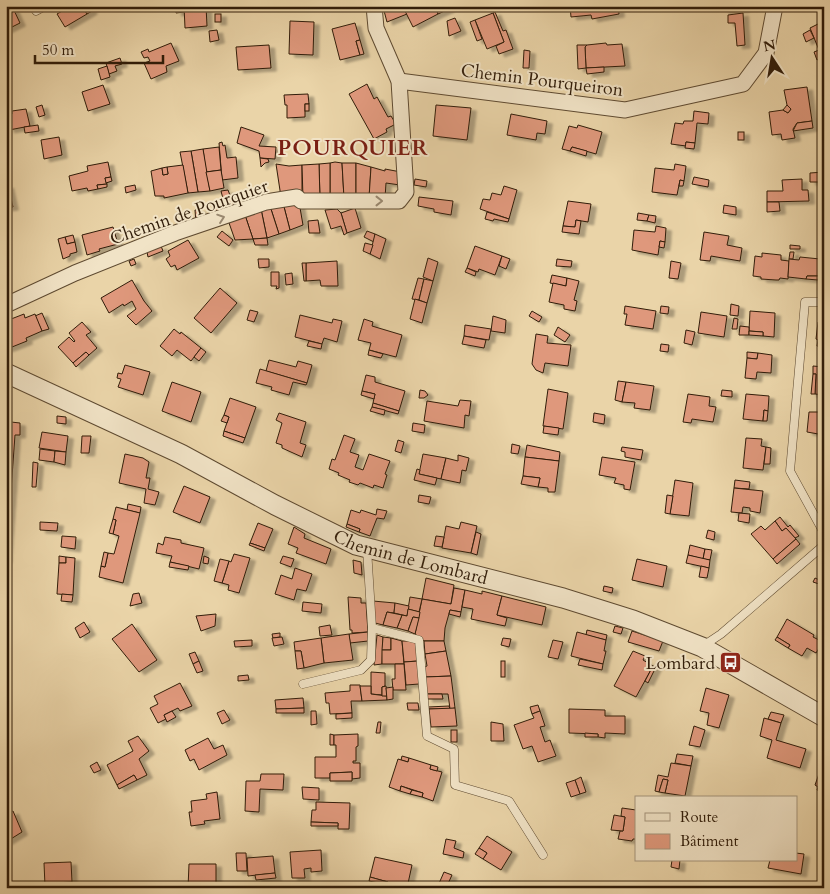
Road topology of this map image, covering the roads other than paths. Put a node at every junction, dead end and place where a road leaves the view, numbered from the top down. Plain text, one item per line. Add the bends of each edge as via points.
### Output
1 (33, 6) edge
2 (45, 6) edge
3 (374, 6) edge
4 (775, 6) edge
5 (399, 81) junction
6 (824, 302) edge
7 (6, 305) edge
8 (6, 373) edge
9 (824, 533) edge
10 (824, 545) edge
11 (367, 549) junction
12 (372, 628) junction
13 (702, 647) junction
14 (303, 684) dead end
15 (824, 717) edge
16 (542, 855) dead end

1 - 2 lane via 36,11
3 - 5 street, Chemin de Pourquier via 376,28
4 - 5 street, Chemin Pourqueiron via 766,53 743,84 625,110
7 -> 5 street, Chemin de Pourquier via 175,233 266,202 297,197 301,201 399,201 406,192
6 - 9 lane via 805,302 790,471
8 - 11 street, Chemin de Lombard via 181,454 275,506
10 - 13 lane
11 - 12 lane
11 - 13 street, Chemin de Lombard via 563,598 633,620
12 - 14 lane via 371,660 361,670
12 - 16 lane via 419,640 427,736 454,749 455,785 509,801
13 - 15 street, Chemin de Lombard

